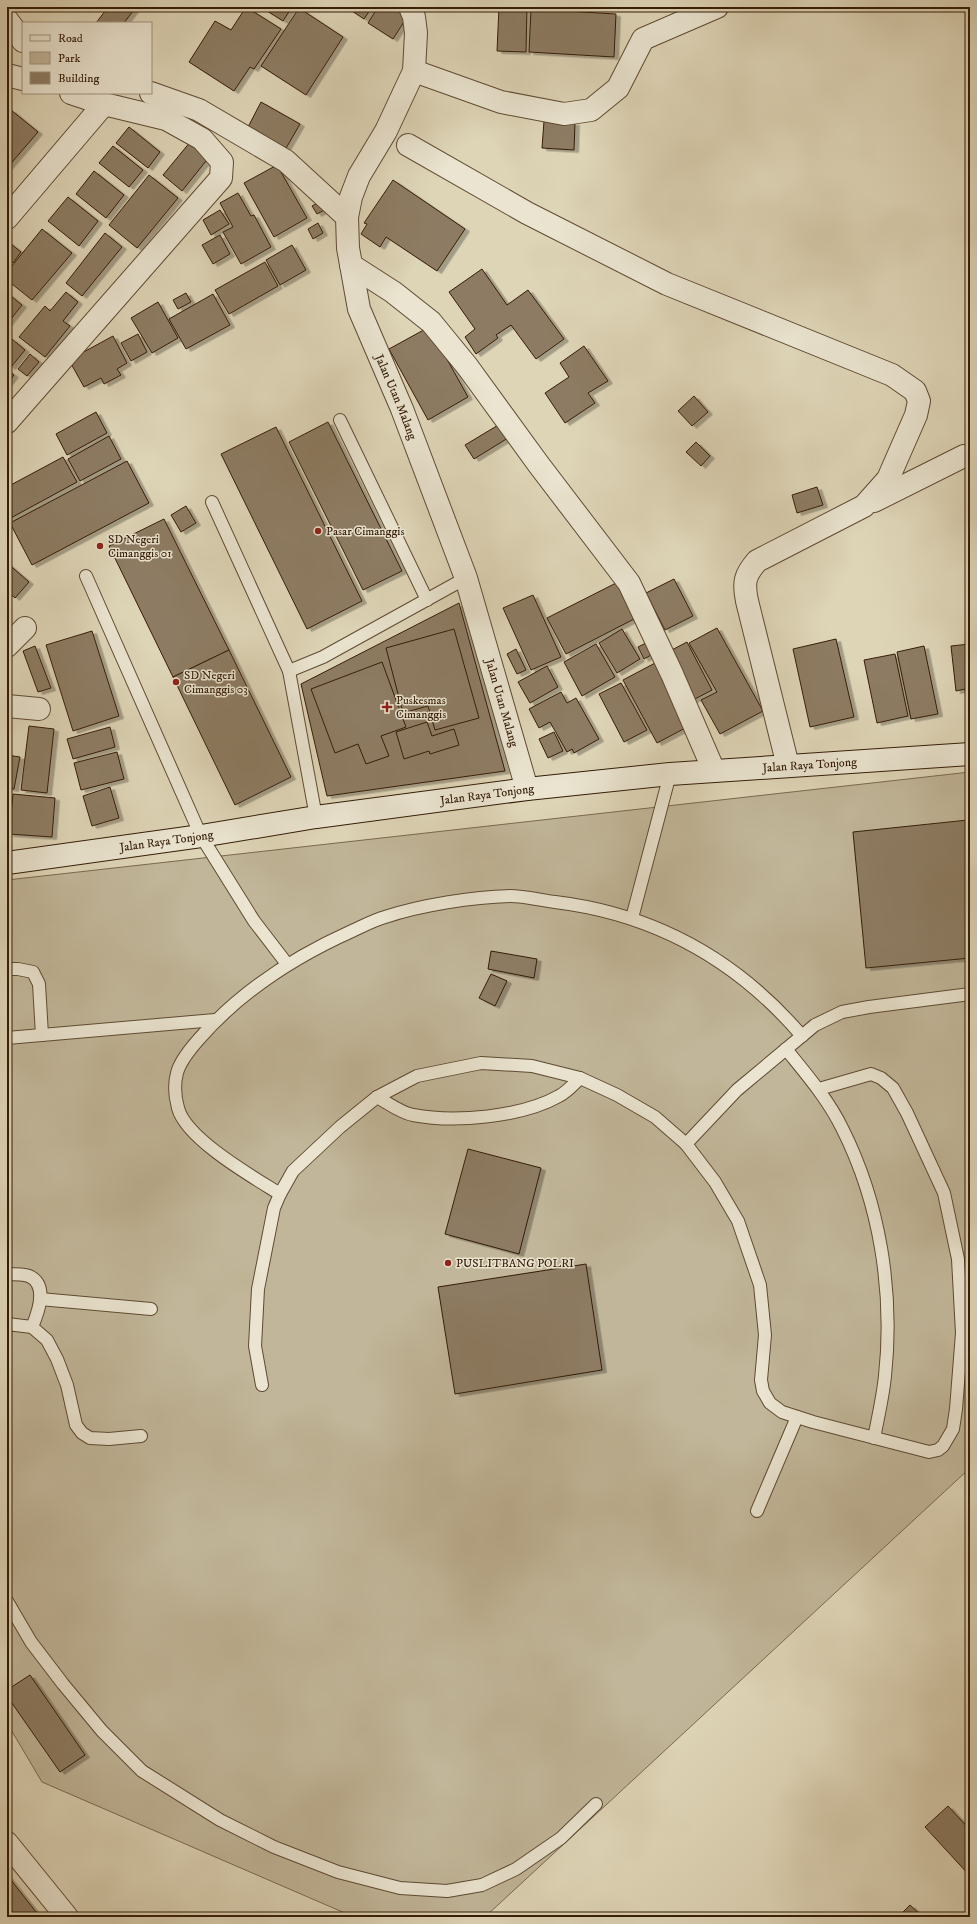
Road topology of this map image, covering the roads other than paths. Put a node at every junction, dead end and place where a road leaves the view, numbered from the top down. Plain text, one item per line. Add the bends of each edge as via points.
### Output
1 (410, 7) edge
2 (716, 7) edge
3 (7, 20) edge
4 (22, 40) edge
5 (414, 71) junction
6 (7, 75) edge
7 (22, 79) edge
8 (152, 93) edge
9 (74, 94) edge
10 (104, 104) junction
11 (408, 145) dead end
12 (347, 217) junction
13 (7, 218) edge
14 (351, 265) junction
15 (340, 420) dead end
16 (7, 422) edge
17 (964, 456) dead end
18 (212, 502) dead end
19 (864, 506) junction
20 (86, 576) dead end
21 (466, 578) junction
22 (427, 600) junction
23 (25, 628) dead end
24 (7, 646) edge
25 (289, 671) junction
26 (7, 706) edge
27 (39, 709) dead end
28 (970, 754) edge
29 (788, 766) junction
30 (714, 771) junction
31 (670, 774) junction
32 (527, 789) junction
33 (316, 817) junction
34 (201, 836) junction
35 (7, 863) edge
36 (632, 918) junction
37 (287, 964) junction
38 (7, 970) edge
39 (970, 994) edge
40 (215, 1020) junction
41 (42, 1035) junction
42 (802, 1036) junction
43 (7, 1038) edge
44 (786, 1049) junction
45 (580, 1078) junction
46 (819, 1089) junction
47 (377, 1097) junction
48 (686, 1144) junction
49 (280, 1194) junction
50 (7, 1274) edge
51 (40, 1300) junction
52 (151, 1309) dead end
53 (7, 1324) edge
54 (32, 1327) junction
55 (262, 1385) dead end
56 (797, 1417) junction
57 (141, 1436) dead end
58 (874, 1438) junction
59 (758, 1511) dead end
60 (7, 1601) edge
61 (596, 1804) dead end
62 (7, 1843) edge
63 (67, 1917) edge

1 - 5 street, Jalan Utan Malang via 416,33
2 - 5 street via 643,40 618,88 591,110 564,114 501,102
3 - 4 street
5 - 12 street, Jalan Utan Malang via 386,131 360,176 351,197
6 - 7 street
8 - 12 street via 199,110 286,161
9 - 10 street
10 - 13 street
10 - 16 street via 166,119 202,139 222,162 221,178
11 - 19 street via 527,213 667,284 892,374 915,390 919,400 916,415 901,450 888,479
12 - 14 street, Jalan Utan Malang
14 - 21 street, Jalan Utan Malang via 359,309 402,409
14 - 30 street via 431,322 467,366 629,583
15 - 22 lane
17 - 19 street
18 - 25 lane
19 - 29 street via 757,561 747,573 744,587
20 - 34 lane
21 - 22 lane
21 - 32 street, Jalan Utan Malang
22 - 25 lane via 324,657
23 - 24 street
25 - 33 lane
26 - 27 street
28 - 29 street, Jalan Raya Tonjong
29 - 30 street, Jalan Raya Tonjong
30 - 31 street, Jalan Raya Tonjong
31 - 32 street, Jalan Raya Tonjong
31 - 36 lane
32 - 33 street, Jalan Raya Tonjong
33 - 34 street, Jalan Raya Tonjong
34 - 35 street, Jalan Raya Tonjong
34 - 37 lane via 254,920
36 - 37 lane via 574,904 511,896 444,903 385,917
36 - 42 lane via 692,945 727,966 756,988
37 - 40 lane
38 - 41 lane via 33,972 39,984
39 - 42 lane via 842,1012 815,1025
40 - 41 lane
40 - 49 lane via 191,1047 177,1070 175,1089 178,1110 185,1122 202,1140
41 - 43 lane
42 - 44 lane
44 - 46 lane
44 - 48 lane via 738,1090
45 - 47 lane via 532,1066 481,1063 417,1076
45 - 47 lane via 561,1095 541,1105 502,1116 447,1118 411,1115
45 - 48 lane via 655,1117
46 - 58 lane via 842,1127 864,1179 878,1235 885,1281 887,1335 885,1376
46 - 58 lane via 870,1074 881,1078 893,1088 944,1193 958,1259 962,1333 953,1429 943,1446 929,1452
47 - 49 lane via 293,1171
48 - 56 lane via 715,1182 738,1221 760,1285 765,1335 761,1380 763,1391 770,1403 782,1412
49 - 55 lane via 274,1208 258,1289 255,1346
50 - 51 lane via 29,1276 37,1283
51 - 52 lane
51 - 54 lane
53 - 54 lane
54 - 57 lane via 46,1340 57,1359 67,1385 76,1425 82,1433 90,1438 109,1439
56 - 58 lane
56 - 59 lane
60 - 61 lane via 31,1642 63,1684 102,1731 142,1770 220,1820 274,1847 338,1872 400,1888 447,1892 482,1885 516,1869 561,1838
62 - 63 street

